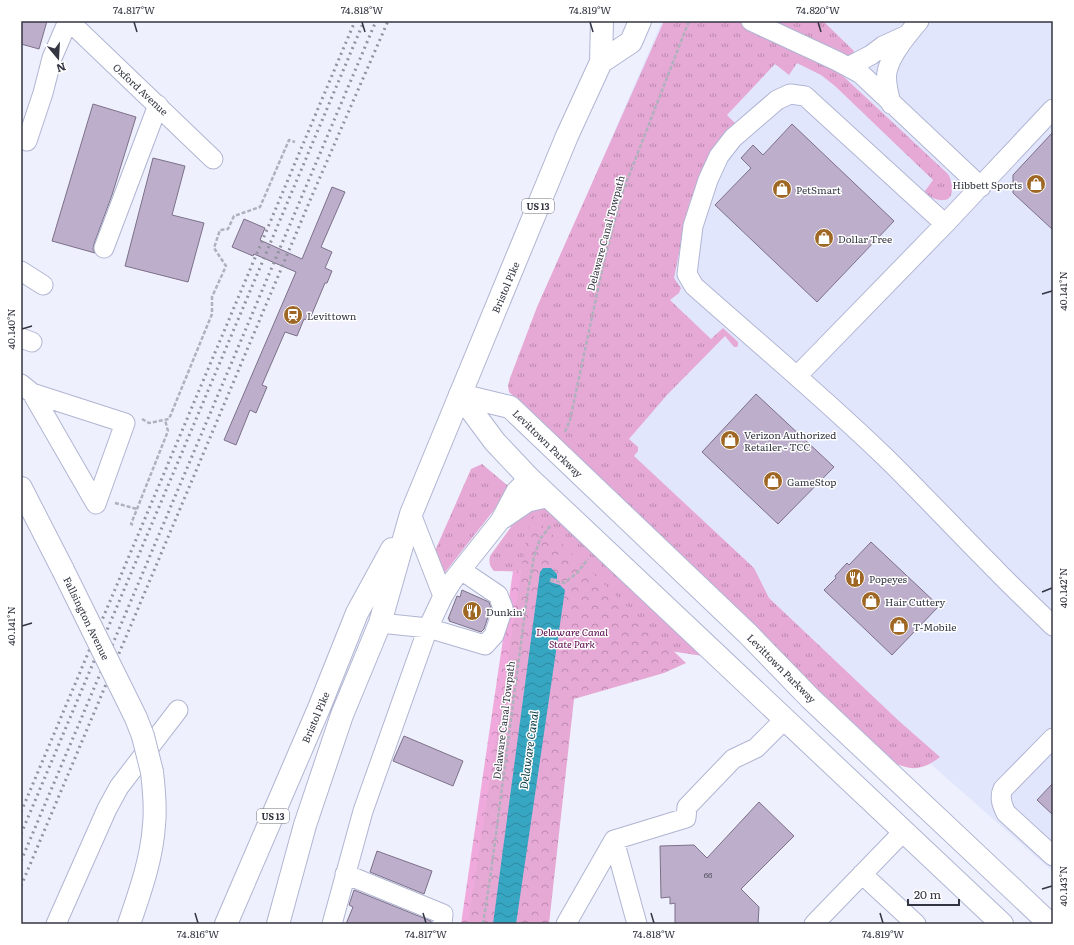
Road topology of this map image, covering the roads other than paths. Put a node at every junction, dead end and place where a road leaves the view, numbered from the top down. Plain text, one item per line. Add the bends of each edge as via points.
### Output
1 (68, 21) edge
2 (602, 21) edge
3 (640, 21) edge
4 (751, 21) edge
5 (919, 21) edge
6 (907, 35) junction
7 (601, 62) junction
8 (848, 67) junction
9 (891, 104) junction
10 (158, 105) junction
11 (1053, 109) edge
12 (28, 141) dead end
13 (213, 159) dead end
14 (981, 187) junction
15 (945, 224) junction
16 (104, 248) dead end
17 (21, 271) edge
18 (43, 285) dead end
19 (797, 376) junction
20 (27, 389) edge
21 (460, 394) junction
22 (529, 478) junction
23 (21, 488) edge
24 (550, 497) junction
25 (411, 514) junction
26 (500, 521) junction
27 (461, 570) junction
28 (442, 596) junction
29 (380, 623) junction
30 (1053, 626) edge
31 (428, 628) junction
32 (178, 710) dead end
33 (784, 719) junction
34 (1053, 738) edge
35 (904, 831) junction
36 (614, 840) junction
37 (1053, 856) edge
38 (345, 874) junction
39 (862, 874) junction
40 (825, 920) edge
41 (56, 924) edge
42 (130, 924) edge
43 (226, 924) edge
44 (278, 924) edge
45 (332, 924) edge
46 (442, 924) edge
47 (566, 924) edge
48 (637, 924) edge
49 (916, 924) edge
50 (1002, 924) edge
51 (1050, 924) edge

1 - 10 street, Oxford Avenue
1 - 12 street via 52,58
2 - 7 main road, Bristol Pike / US 13
3 - 7 main road via 631,42
4 - 8 street
5 - 6 street
6 - 8 street
6 - 9 street via 887,72
7 - 21 main road, Bristol Pike / US 13 via 564,143
8 - 9 street via 861,74
9 - 14 street
10 - 13 street, Oxford Avenue
10 - 16 street
11 - 14 street
14 - 15 street
15 - 19 street
15 - 19 street via 805,96 790,94 777,100 733,138 719,156 708,180 693,226 687,274 694,286
17 - 18 street
19 - 30 street via 903,474
20 - 20 street via 125,423 96,504 84,483
21 - 22 main road via 495,442
21 - 25 main road, Bristol Pike / US 13
21 - 51 main road, Levittown Parkway via 510,407 747,633 810,698
22 - 24 main road
22 - 26 street via 516,491
23 - 42 main road, Fallsington Avenue, bridge via 136,718 152,772 154,826 147,863
24 - 26 street via 528,502
24 - 33 main road
25 - 28 street
25 - 29 main road, Bristol Pike / US 13
25 - 43 main road, Bristol Pike / US 13 via 357,613
26 - 27 street
27 - 28 street
27 - 31 street via 498,596 503,608 494,635 485,645
28 - 31 street
29 - 31 street
29 - 44 main road, Bristol Pike / US 13 via 342,715 304,825
31 - 38 street via 374,780
32 - 41 street via 119,787
33 - 35 main road
33 - 36 street via 756,748 733,758 687,806 686,818
34 - 37 street via 1003,789 1001,798 1006,812
35 - 39 street
35 - 50 main road
36 - 47 street
36 - 48 street
38 - 45 street
38 - 46 street via 443,914
39 - 40 street
39 - 49 street

